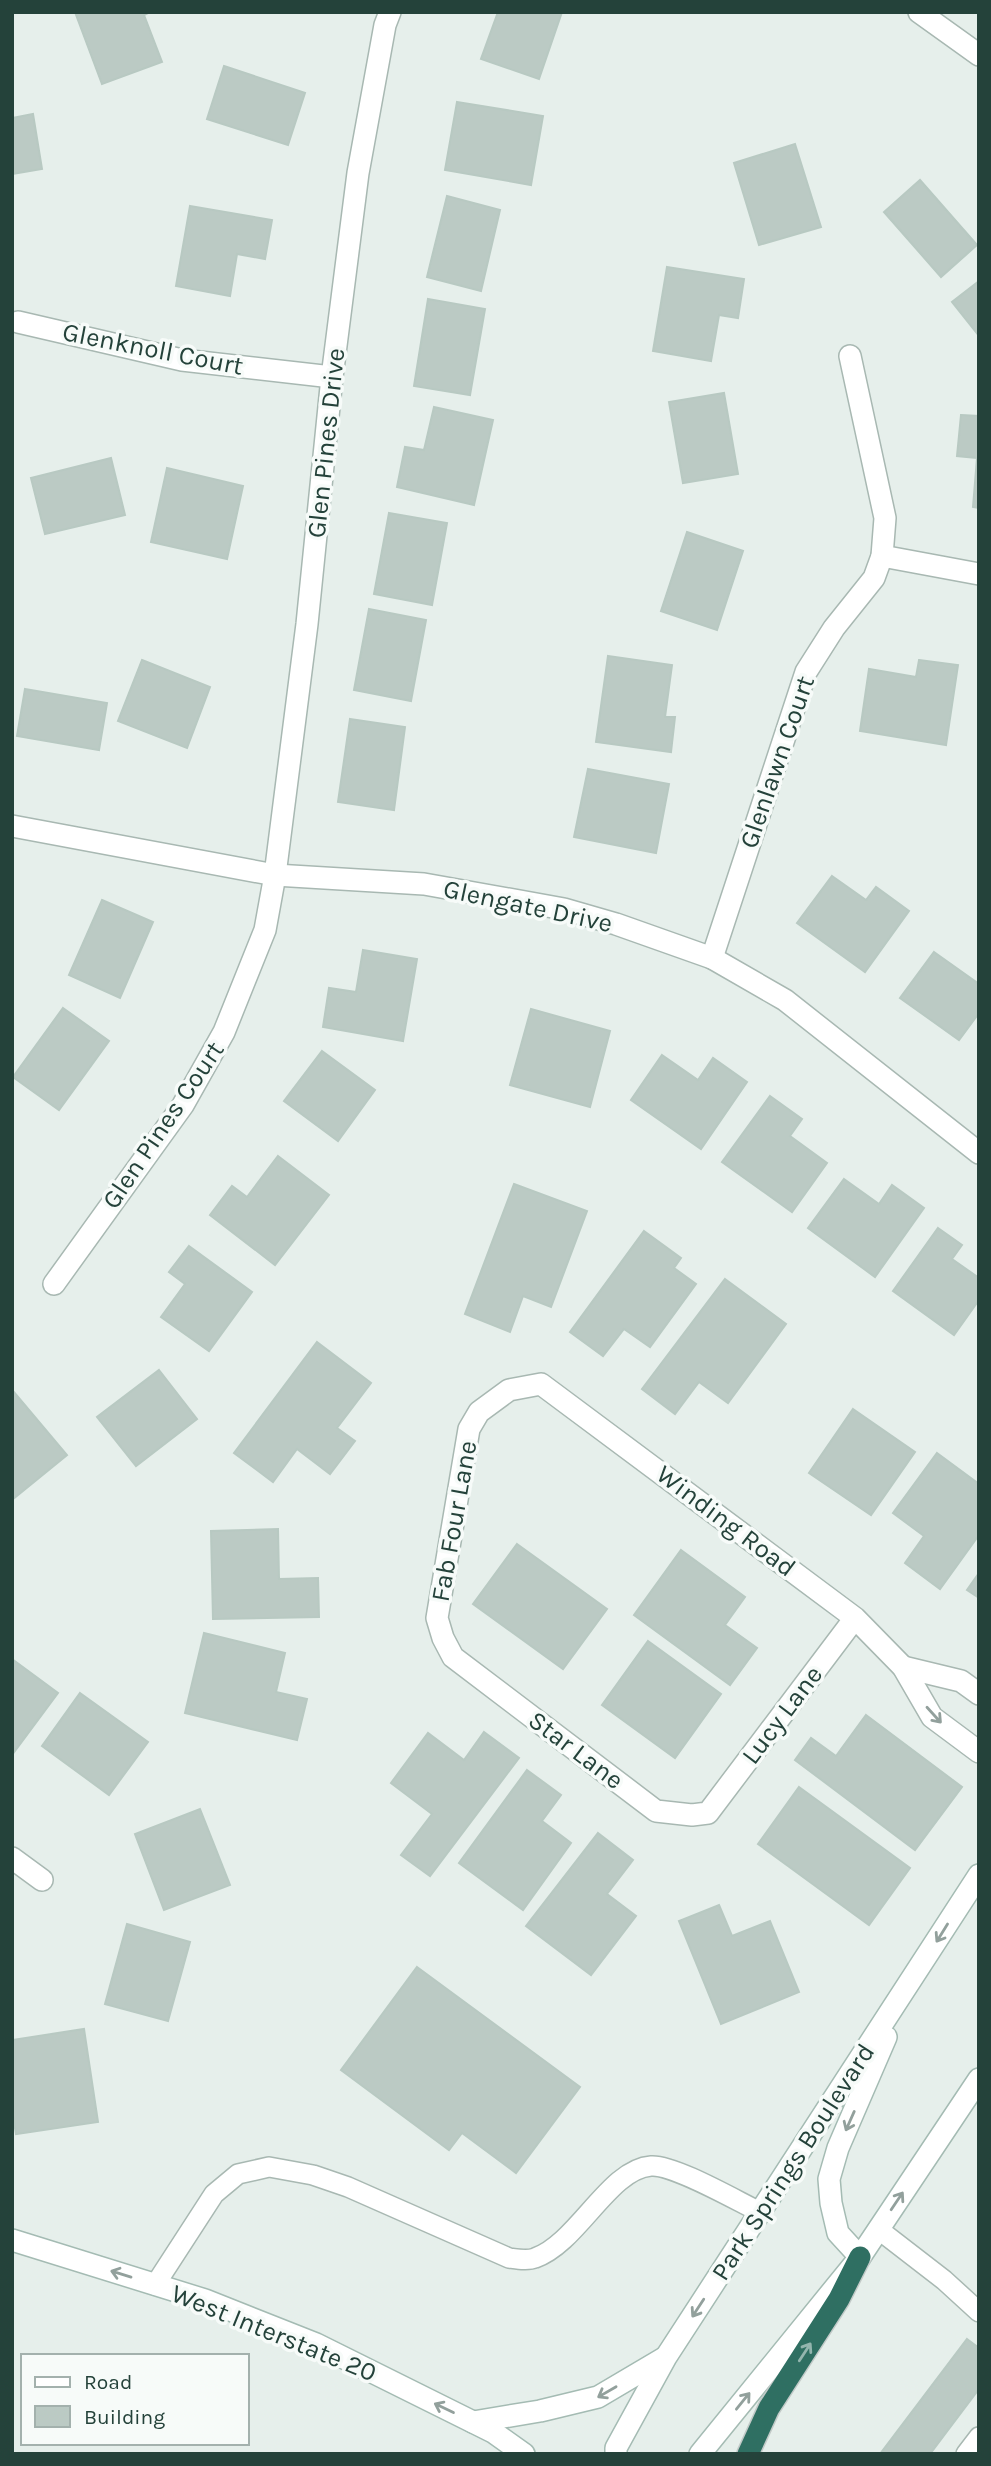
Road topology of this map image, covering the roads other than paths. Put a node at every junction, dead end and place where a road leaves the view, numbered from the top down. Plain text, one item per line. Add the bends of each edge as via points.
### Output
1 (390, 12) edge
2 (919, 12) edge
3 (979, 55) edge
4 (18, 322) dead end
5 (850, 356) dead end
6 (332, 377) junction
7 (882, 556) junction
8 (979, 574) edge
9 (12, 825) edge
10 (275, 875) junction
11 (712, 958) junction
12 (979, 1153) edge
13 (54, 1284) dead end
14 (541, 1384) joint
15 (855, 1618) junction
16 (453, 1657) joint
17 (903, 1667) junction
18 (979, 1694) edge
19 (979, 1752) edge
20 (708, 1813) joint
21 (12, 1858) edge
22 (979, 1875) edge
23 (42, 1880) dead end
24 (906, 1990) junction
25 (979, 2079) edge
26 (760, 2212) junction
27 (878, 2229) junction
28 (12, 2240) edge
29 (860, 2257) junction
30 (155, 2285) junction
31 (979, 2312) edge
32 (666, 2357) junction
33 (473, 2422) junction
34 (979, 2437) edge
35 (524, 2454) edge
36 (616, 2454) edge
37 (700, 2454) edge
38 (748, 2454) edge
39 (966, 2454) edge

1 - 6 street, Glen Pines Drive via 358,173
2 - 3 street
4 - 6 street, Glenknoll Court via 182,360
5 - 7 street via 885,518
6 - 10 street, Glen Pines Drive
7 - 8 street
7 - 11 street, Glenlawn Court via 874,578 806,672
9 - 10 street, Glengate Drive
10 - 11 street, Glengate Drive via 424,884 564,909
10 - 13 street, Glen Pines Court via 265,930 224,1032 183,1104
11 - 12 street, Glengate Drive via 785,1000
14 - 15 street, Winding Road
14 - 16 street, Fab Four Lane via 509,1390 479,1412 469,1429 437,1618
15 - 17 street, Winding Road
15 - 20 street, Lucy Lane
16 - 20 street, Star Lane via 656,1811
17 - 18 street via 961,1681
17 -> 19 street, Winding Road via 932,1717
21 - 23 street
22 -> 24 street, Park Springs Boulevard
24 - 26 street, Park Springs Boulevard
24 -> 29 street via 829,2179 838,2233
27 -> 25 street
26 - 30 lane via 651,2165 627,2174 557,2247 533,2260 509,2258 348,2187 269,2167 238,2174 214,2194
26 -> 32 street, Park Springs Boulevard
27 - 29 street
27 - 31 lane
30 -> 28 street, West Interstate 20
37 -> 29 street
38 -> 29 highway via 769,2408 839,2299
33 -> 30 street, West Interstate 20 via 316,2344
32 -> 33 street via 598,2397
32 - 36 street, Park Springs Boulevard
33 - 35 street, West Interstate 20
34 - 39 lane

